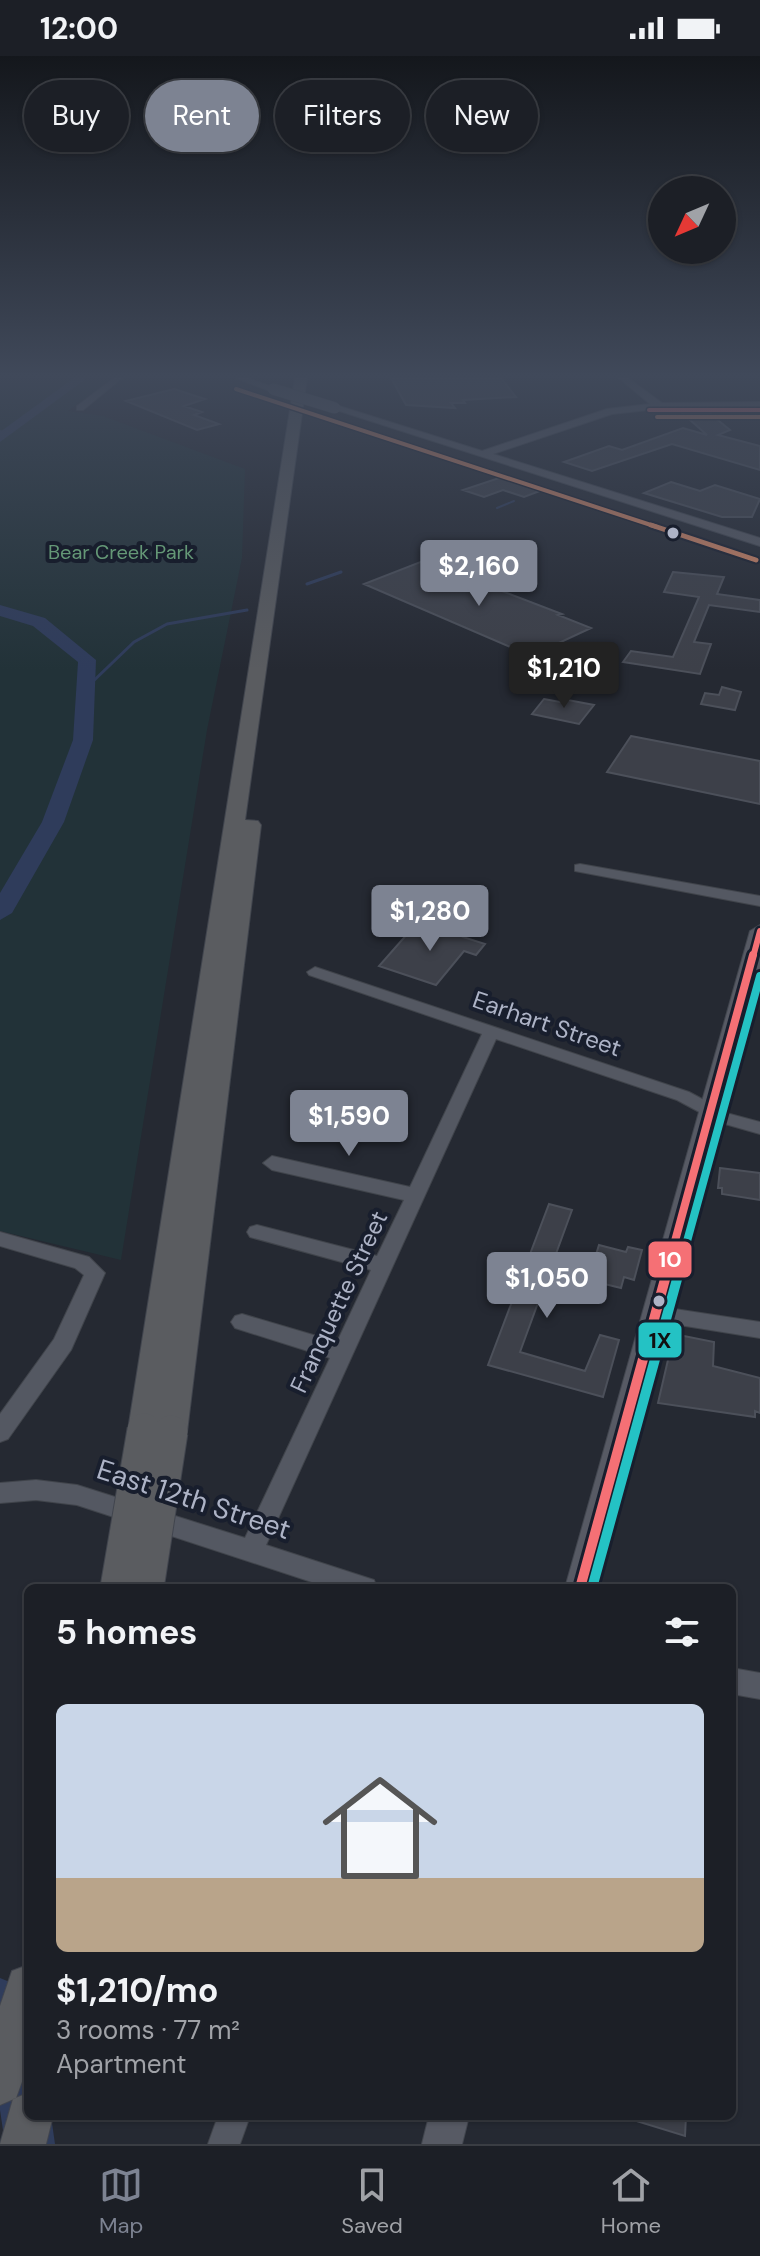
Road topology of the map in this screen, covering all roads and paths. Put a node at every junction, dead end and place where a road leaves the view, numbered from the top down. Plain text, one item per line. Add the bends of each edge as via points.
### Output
1 (294, 475) edge
2 (540, 475) edge
3 (545, 475) edge
4 (693, 527) junction
5 (754, 540) edge
6 (760, 549) edge
7 (580, 868) dead end
8 (760, 901) edge
9 (760, 931) edge
10 (315, 972) dead end
11 (492, 1030) junction
12 (712, 1112) junction
13 (760, 1128) edge
14 (272, 1163) dead end
15 (417, 1196) junction
16 (257, 1232) dead end
17 (0, 1239) edge
18 (384, 1266) junction
19 (655, 1314) junction
20 (242, 1322) dead end
21 (760, 1330) edge
22 (343, 1353) junction
23 (158, 1431) junction
24 (0, 1432) edge
25 (0, 1493) edge
26 (251, 1551) junction
27 (118, 1584) edge
28 (147, 1584) edge
29 (353, 1584) edge
30 (581, 1584) edge
31 (736, 1682) edge
32 (760, 1686) edge
33 (24, 2001) edge
34 (0, 2082) edge
35 (29, 2120) edge
36 (233, 2120) edge
37 (448, 2120) edge
38 (22, 2144) edge
39 (224, 2144) edge
40 (442, 2144) edge

1 - 23 highway
2 - 4 main road
3 - 5 main road
4 - 5 main road
4 - 6 main road
7 - 8 street
9 - 12 main road
10 - 11 street, Earhart Street
11 - 12 street, Earhart Street via 683,1096
11 - 15 street, Franquette Street
12 - 13 street, Earhart Street
12 - 19 main road
14 - 15 street
15 - 18 street, Franquette Street
16 - 18 street
17 - 24 street via 91,1266 94,1282 63,1344
18 - 22 street, Franquette Street
19 - 21 street
19 - 30 main road
20 - 22 street
22 - 26 street, Franquette Street
23 - 27 highway, bridge
23 - 28 highway, bridge
25 - 26 street, East 12th Street via 77,1495
26 - 29 street, East 12th Street
31 - 32 street
33 - 34 highway
35 - 38 highway
36 - 39 street
37 - 40 main road

